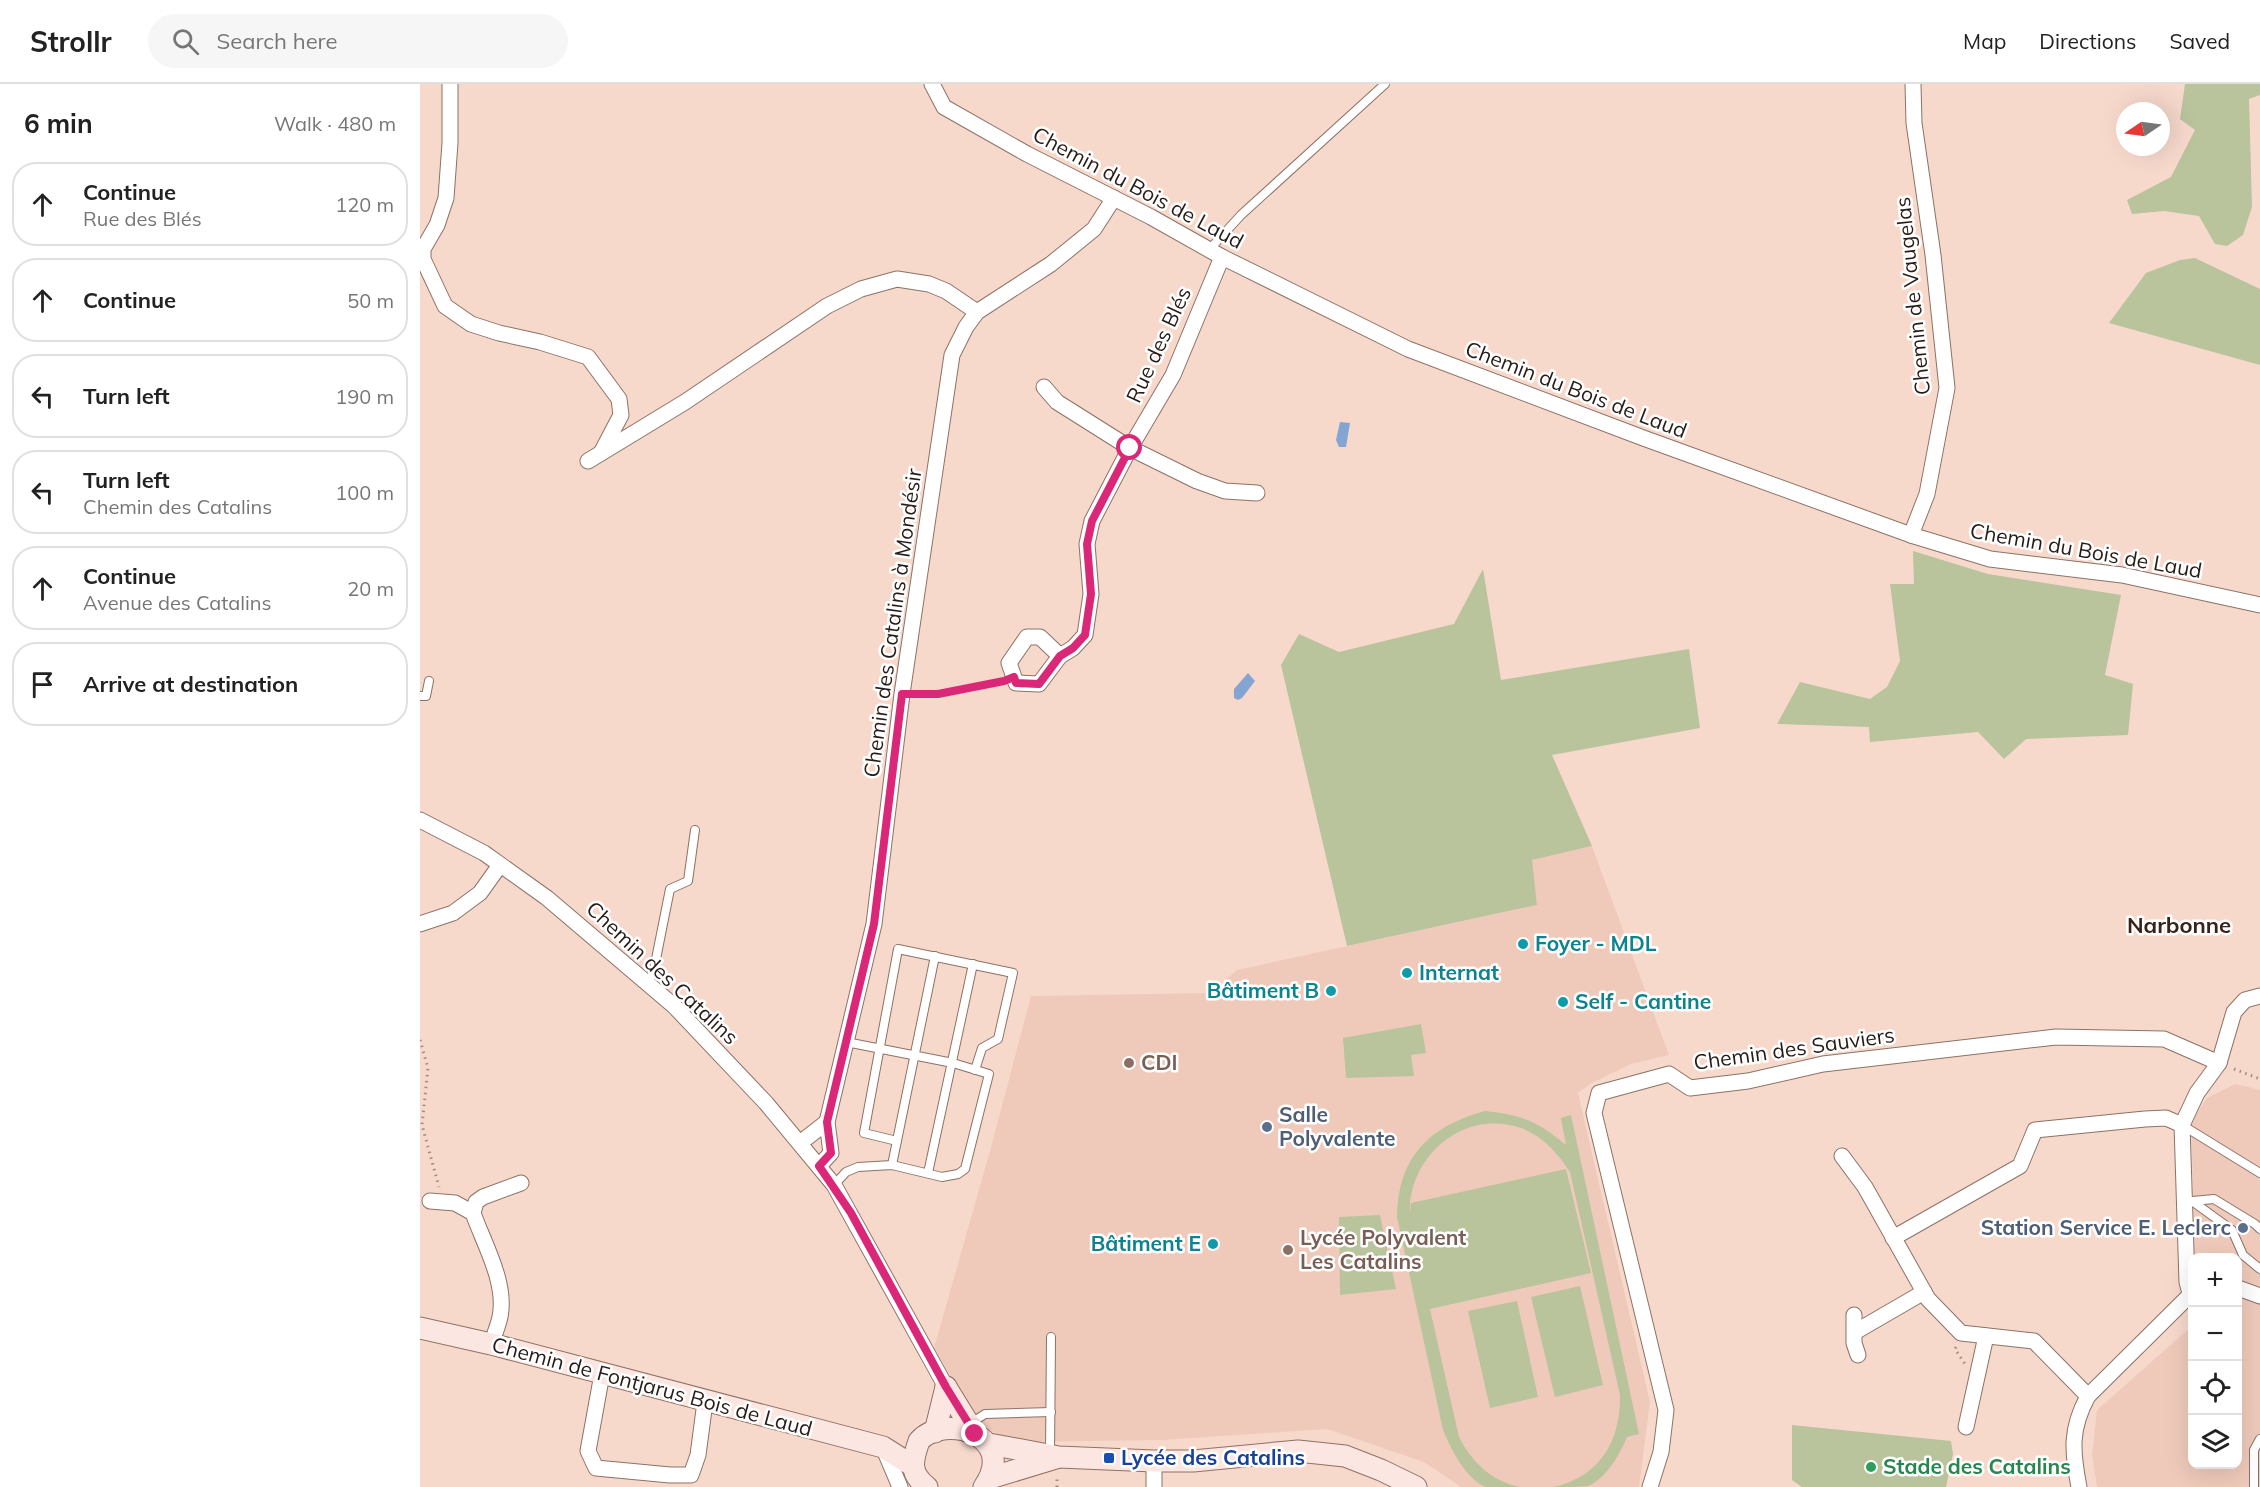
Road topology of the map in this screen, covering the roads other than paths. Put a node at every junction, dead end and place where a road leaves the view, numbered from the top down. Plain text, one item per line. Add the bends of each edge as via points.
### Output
1 (450, 84) edge
2 (932, 84) edge
3 (1385, 84) edge
4 (1913, 84) edge
5 (1114, 198) junction
6 (1216, 253) junction
7 (977, 312) junction
8 (1044, 387) dead end
9 (1130, 448) junction
10 (1257, 493) dead end
11 (1911, 535) junction
12 (2260, 605) edge
13 (1060, 656) junction
14 (429, 681) dead end
15 (420, 696) edge
16 (420, 820) edge
17 (695, 830) dead end
18 (500, 865) junction
19 (420, 924) edge
20 (935, 956) junction
21 (973, 964) junction
22 (648, 984) junction
23 (2260, 996) edge
24 (846, 1042) junction
25 (880, 1049) junction
26 (915, 1057) junction
27 (953, 1063) junction
28 (2219, 1063) junction
29 (975, 1070) junction
30 (827, 1122) junction
31 (2182, 1125) junction
32 (897, 1141) junction
33 (800, 1143) junction
34 (1842, 1156) dead end
35 (892, 1164) junction
36 (819, 1166) junction
37 (928, 1173) junction
38 (2260, 1173) edge
39 (521, 1184) dead end
40 (834, 1185) junction
41 (436, 1201) road end
42 (2187, 1201) junction
43 (473, 1213) junction
44 (2260, 1229) edge
45 (1893, 1238) junction
46 (2260, 1269) edge
47 (2188, 1285) edge
48 (2242, 1289) edge
49 (1924, 1292) junction
50 (2188, 1296) edge
51 (2260, 1296) edge
52 (1854, 1315) dead end
53 (420, 1328) edge
54 (1855, 1332) junction
55 (1986, 1336) junction
56 (1051, 1337) dead end
57 (491, 1344) junction
58 (1858, 1355) dead end
59 (602, 1374) junction
60 (946, 1387) junction
61 (2088, 1396) junction
62 (705, 1402) junction
63 (1051, 1412) junction
64 (1966, 1427) dead end
65 (978, 1434) junction
66 (927, 1436) junction
67 (2260, 1439) edge
68 (883, 1447) junction
69 (1055, 1456) junction
70 (1154, 1461) junction
71 (914, 1481) edge
72 (987, 1483) edge
73 (1154, 1487) edge
74 (1416, 1487) edge
75 (1650, 1487) edge
76 (2079, 1487) edge
77 (2254, 1487) edge

1 - 7 street via 446,198 423,249 423,259 445,306 471,324 588,357 619,399 621,415 594,457 685,402 827,306 861,289 897,279 929,284
2 - 5 street, Chemin du Bois de Laud via 944,107
3 - 6 lane via 1241,215
4 - 11 street, Chemin de Vaugelas via 1914,123 1947,388 1927,494
5 - 6 street, Chemin du Bois de Laud
5 - 7 street, Chemin des Catalins à Mondésir via 1094,229 1051,264
6 - 9 street, Rue des Blés via 1173,375
6 - 11 street, Chemin du Bois de Laud via 1408,349
7 - 24 street, Chemin des Catalins à Mondésir via 952,355 902,694 874,924
8 - 9 street via 1057,402
9 - 10 street via 1225,491
9 - 13 street, Rue des Blés via 1092,521 1087,544 1091,594 1085,635
11 - 12 street, Chemin du Bois de Laud via 1990,559 2122,575
13 - 13 street, Rue des Blés via 1039,684 1016,683 1009,663 1027,636 1040,637
14 - 15 lane via 426,696
16 - 18 street, Chemin des Catalins
17 - 22 lane via 688,881 670,889
18 - 19 street via 480,893 453,913
18 - 22 street, Chemin des Catalins via 547,898
20 - 21 lane
20 - 25 lane via 898,949
20 - 26 lane
21 - 27 lane
21 - 29 lane via 1013,973 998,1039 982,1048
22 - 33 street, Chemin des Catalins via 696,1028
23 - 28 street via 2245,1000 2234,1012
24 - 25 lane
24 - 30 street, Chemin des Catalins à Mondésir
25 - 26 lane
25 - 32 lane via 864,1133
26 - 27 lane
26 - 32 lane
27 - 29 lane
27 - 37 lane
28 - 31 street
28 - 75 street, Chemin des Sauviers via 2164,1039 2056,1037 1823,1064 1748,1081 1690,1088 1669,1074 1599,1093 1594,1113 1666,1410 1661,1452
29 - 37 lane via 989,1074 965,1169 942,1177
30 - 33 street
30 - 36 street, Chemin des Catalins à Mondésir via 831,1153
31 - 38 lane
31 - 42 street
31 - 45 street via 2166,1118 2035,1130 2020,1166
32 - 35 lane
33 - 36 street, Chemin des Catalins
34 - 45 street via 1865,1187
35 - 37 lane
35 - 40 lane via 858,1167 846,1172
36 - 40 street, Chemin des Catalins
39 - 43 street via 483,1197 476,1202
40 - 60 street, Chemin des Catalins
41 - 43 street via 455,1203
42 - 44 lane via 2214,1199
42 - 46 lane via 2232,1230 2243,1255
42 - 47 street
43 - 57 street via 501,1298
45 - 49 street
48 - 51 street
49 - 54 street
49 - 55 street via 1961,1333
50 - 61 street
52 - 54 street
53 - 57 street, Chemin de Fontjarus Bois de Laud
54 - 58 street
55 - 61 street via 2034,1341
55 - 64 street
56 - 63 lane
57 - 59 street, Chemin de Fontjarus Bois de Laud
59 - 62 street, Chemin de Fontjarus Bois de Laud
59 - 62 street via 588,1451 596,1468 691,1475 698,1455
60 - 65 street
60 - 66 street
61 - 76 street via 2074,1428
62 - 68 street, Chemin de Fontjarus Bois de Laud
63 - 65 lane via 985,1414
63 - 69 lane
65 - 66 street via 952,1430
65 - 69 street
65 - 72 street via 994,1462
66 - 68 street
66 - 71 street via 914,1454
67 - 77 lane via 2254,1450
68 - 71 street
69 - 70 street
69 - 72 street
70 - 73 street
70 - 74 street via 1298,1451 1345,1456

